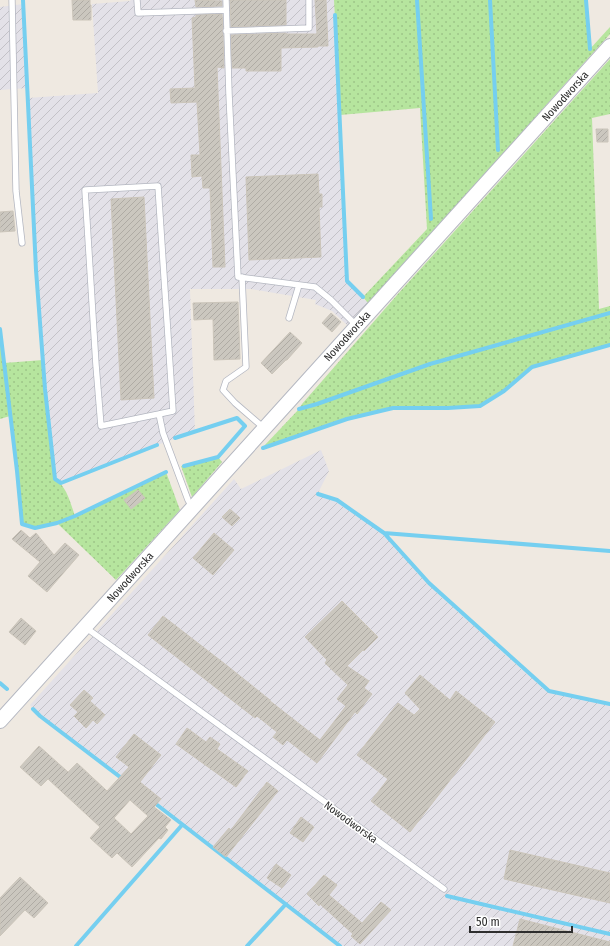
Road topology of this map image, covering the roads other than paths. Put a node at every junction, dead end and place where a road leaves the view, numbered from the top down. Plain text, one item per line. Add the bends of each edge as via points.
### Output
1 (12, 0) edge
2 (137, 0) edge
3 (226, 0) edge
4 (309, 0) edge
5 (226, 10) junction
6 (226, 31) junction
7 (610, 46) edge
8 (22, 244) dead end
9 (242, 277) junction
10 (299, 285) junction
11 (290, 318) dead end
12 (357, 326) junction
13 (159, 414) junction
14 (264, 428) junction
15 (192, 507) junction
16 (85, 626) junction
17 (0, 721) edge
18 (444, 889) dead end

1 - 8 lane via 16,191
2 - 5 lane via 138,13
3 - 5 lane
4 - 6 lane via 309,28
5 - 6 lane
6 - 9 lane via 237,270 238,277
7 - 12 street, Nowodworska
9 - 10 lane
9 - 14 lane via 246,367 226,381 223,390
10 - 11 lane
10 - 12 lane via 315,287
12 - 14 street, Nowodworska
13 - 13 lane via 101,426 85,190 158,186 173,411
13 - 15 lane via 163,433
14 - 15 street, Nowodworska
15 - 16 street, Nowodworska
16 - 17 street, Nowodworska
16 - 18 lane, Nowodworska

